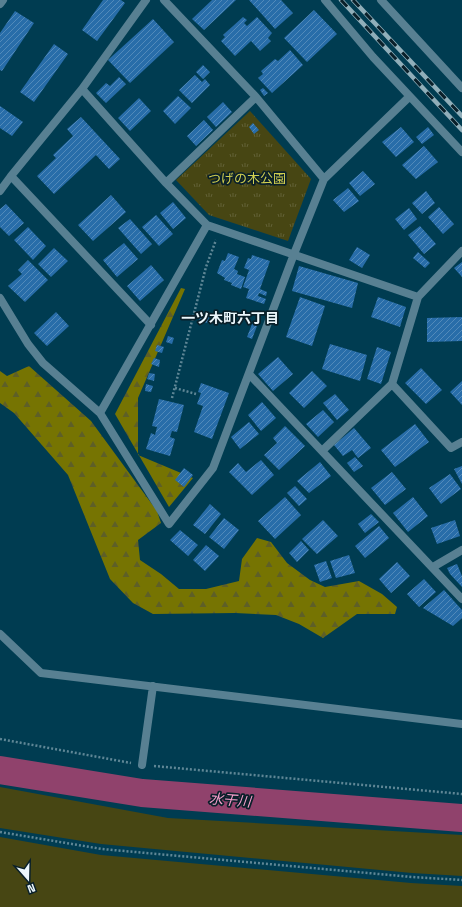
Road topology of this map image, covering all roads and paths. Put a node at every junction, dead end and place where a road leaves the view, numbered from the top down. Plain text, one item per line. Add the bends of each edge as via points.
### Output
1 (3, 0) edge
2 (146, 0) edge
3 (164, 0) edge
4 (325, 0) edge
5 (381, 0) edge
6 (0, 4) edge
7 (462, 88) edge
8 (82, 89) junction
9 (256, 97) junction
10 (409, 97) junction
11 (462, 152) edge
12 (10, 176) junction
13 (324, 180) junction
14 (166, 183) junction
15 (0, 191) edge
16 (207, 225) junction
17 (220, 229) junction
18 (462, 251) edge
19 (294, 254) junction
20 (418, 297) junction
21 (0, 298) edge
22 (151, 325) junction
23 (249, 374) junction
24 (392, 384) junction
25 (175, 388) junction
26 (196, 394) dead end
27 (172, 398) dead end
28 (100, 413) junction
29 (462, 442) edge
30 (322, 451) junction
31 (462, 550) edge
32 (433, 567) junction
33 (462, 599) edge
34 (0, 634) edge
35 (153, 686) junction
36 (462, 724) edge
37 (0, 739) edge
38 (142, 766) junction
39 (462, 794) edge
40 (0, 832) edge
41 (462, 880) edge

1 - 6 street
2 - 8 street
3 - 9 street
4 - 10 street
5 - 7 street
8 - 12 street
8 - 14 street
9 - 13 street
9 - 14 street
10 - 11 street
10 - 13 street
12 - 15 street
12 - 22 street
13 - 19 street
14 - 16 street
16 - 17 street
16 - 22 street
17 - 19 street
17 - 25 path via 206,267
18 - 20 street
19 - 20 street
19 - 23 street
20 - 24 street
21 - 28 street via 28,344 43,363
22 - 28 street
23 - 28 street via 213,468 169,524
23 - 30 street
24 - 29 street via 451,448
24 - 30 street
25 - 26 path
25 - 27 path
30 - 32 street
31 - 32 street
32 - 33 street
34 - 35 street via 41,672
35 - 36 street
35 - 38 street
37 - 38 path
38 - 39 path
40 - 41 path via 102,849 412,878

